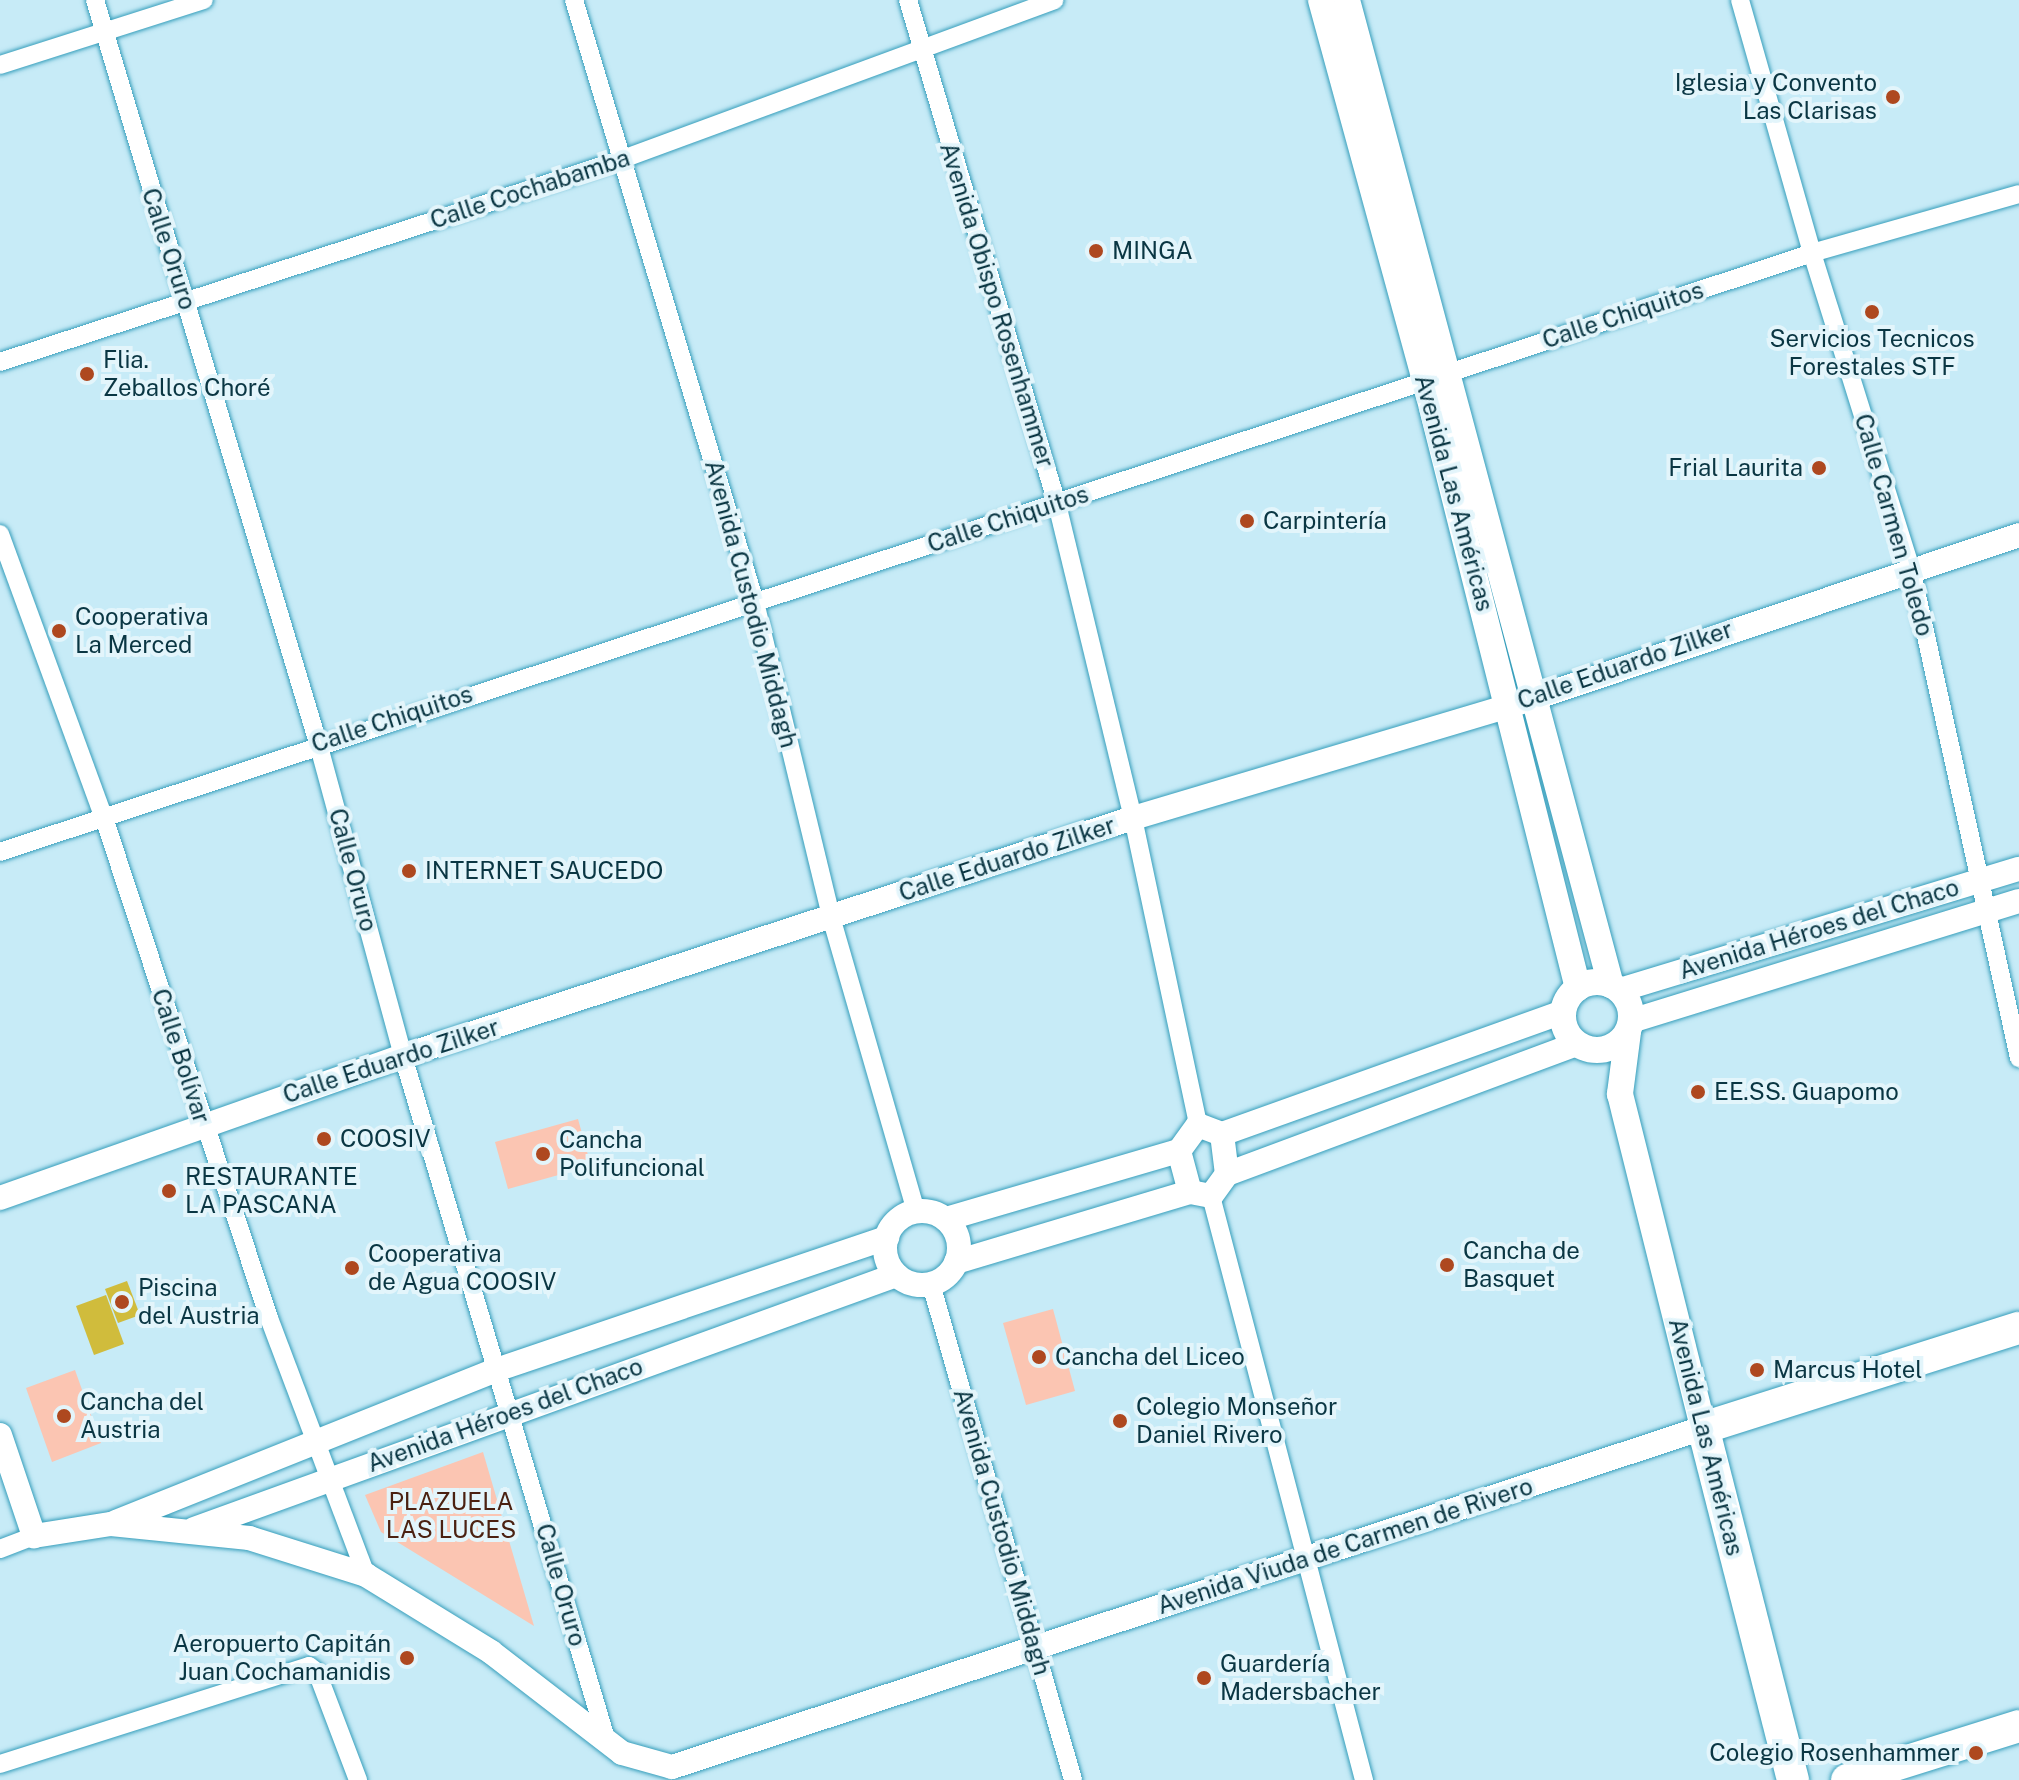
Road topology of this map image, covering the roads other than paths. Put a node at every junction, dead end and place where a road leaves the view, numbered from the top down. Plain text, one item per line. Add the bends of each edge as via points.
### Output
1 (95, 0) edge
2 (204, 0) edge
3 (574, 0) edge
4 (908, 0) edge
5 (1055, 0) edge
6 (1321, 0) edge
7 (1347, 0) edge
8 (1740, 0) edge
9 (105, 32) junction
10 (919, 47) junction
11 (0, 65) edge
12 (620, 160) junction
13 (2019, 194) edge
14 (1812, 253) junction
15 (187, 302) junction
16 (0, 362) edge
17 (1437, 377) junction
18 (1057, 504) junction
19 (0, 534) edge
20 (2019, 535) edge
21 (1911, 568) junction
22 (755, 602) junction
23 (1521, 702) junction
24 (318, 743) junction
25 (104, 818) junction
26 (1133, 818) junction
27 (0, 852) edge
28 (2019, 869) edge
29 (1980, 880) junction
30 (2019, 901) edge
31 (1986, 911) junction
32 (831, 917) junction
33 (1615, 987) junction
34 (1578, 988) junction
35 (1563, 1012) junction
36 (1630, 1027) junction
37 (1581, 1047) junction
38 (403, 1056) junction
39 (2019, 1058) edge
40 (1620, 1094) junction
41 (203, 1123) junction
42 (1198, 1125) junction
43 (1222, 1134) junction
44 (1179, 1151) junction
45 (1227, 1174) junction
46 (1200, 1194) junction
47 (0, 1198) edge
48 (916, 1212) junction
49 (946, 1219) junction
50 (887, 1238) junction
51 (956, 1262) junction
52 (896, 1275) junction
53 (931, 1284) junction
54 (2019, 1328) edge
55 (499, 1369) junction
56 (510, 1411) junction
57 (1703, 1428) junction
58 (0, 1435) edge
59 (317, 1440) junction
60 (333, 1479) junction
61 (111, 1524) junction
62 (188, 1531) junction
63 (34, 1536) junction
64 (0, 1549) edge
65 (1306, 1559) junction
66 (366, 1575) junction
67 (1035, 1648) junction
68 (2019, 1726) edge
69 (607, 1742) junction
70 (0, 1764) edge
71 (358, 1780) edge
72 (1073, 1780) edge
73 (1364, 1780) edge
74 (1793, 1780) edge
75 (1847, 1780) edge

1 - 9 street, Calle Oruro
2 - 9 street
3 - 12 street, Avenida Custodio Middagh
4 - 10 street, Avenida Obispo Rosenhammer
5 - 10 street, Calle Cochabamba
6 - 17 main road, Avenida Las Américas
7 - 17 main road, Avenida Las Américas
8 - 14 street, Calle Carmen Toledo
9 - 11 street
9 - 15 street, Calle Oruro
10 - 12 street, Calle Cochabamba
10 - 18 street, Avenida Obispo Rosenhammer
12 - 15 street, Calle Cochabamba
12 - 22 street, Avenida Custodio Middagh
13 - 14 street, Calle Chiquitos
14 - 17 street, Calle Chiquitos
14 - 21 street, Calle Carmen Toledo
15 - 16 street, Calle Cochabamba
15 - 24 street, Calle Oruro
17 - 18 street, Calle Chiquitos
17 - 23 main road, Avenida Las Américas
18 - 22 street, Calle Chiquitos
18 - 26 street, Avenida Obispo Rosenhammer
19 - 25 street, Calle Bolívar
20 - 21 street, Calle Eduardo Zilker
21 - 23 street, Calle Eduardo Zilker
21 - 29 street, Calle Carmen Toledo
22 - 24 street, Calle Chiquitos
22 - 32 street, Avenida Custodio Middagh
23 - 26 street, Calle Eduardo Zilker
23 - 33 main road, Avenida Las Américas
23 - 34 main road, Avenida Las Américas
24 - 25 street, Calle Chiquitos
24 - 38 street, Calle Oruro
25 - 27 street, Calle Chiquitos
25 - 41 street, Calle Bolívar
26 - 32 street, Calle Eduardo Zilker
26 - 42 street, Avenida Obispo Rosenhammer
28 - 29 street, Avenida Héroes del Chaco
29 - 31 street, Calle Carmen Toledo
29 - 33 street, Avenida Héroes del Chaco
30 - 31 street, Avenida Héroes del Chaco
31 - 36 street, Avenida Héroes del Chaco
31 - 39 street, Calle Carmen Toledo
32 - 38 street, Calle Eduardo Zilker
32 - 48 street, Avenida Custodio Middagh
33 - 34 main road
33 - 36 main road
34 - 35 main road
35 - 37 main road via 1566,1030
35 - 43 street
36 - 37 main road via 1605,1050
36 - 40 main road, Avenida Las Américas
37 - 40 main road, Avenida Las Américas
37 - 45 street
38 - 41 street, Calle Eduardo Zilker
38 - 55 street, Calle Oruro
40 - 57 main road, Avenida Las Américas
41 - 47 street, Calle Eduardo Zilker
41 - 59 street, Calle Bolívar
42 - 43 street
42 - 44 street
43 - 45 street
44 - 46 street
44 - 49 street
45 - 46 street
46 - 51 street
46 - 65 street
48 - 49 street
48 - 50 street via 898,1221
49 - 51 street via 958,1239
50 - 52 street via 887,1258
50 - 55 street, Avenida Héroes del Chaco
51 - 53 street
52 - 53 street via 906,1282
52 - 56 street, Avenida Héroes del Chaco
53 - 67 street, Avenida Custodio Middagh
54 - 57 highway, Avenida Viuda de Carmen de Rivero
55 - 56 street, Calle Oruro
55 - 59 street, Avenida Héroes del Chaco
56 - 60 street, Avenida Héroes del Chaco
56 - 69 street, Calle Oruro
57 - 65 street, Avenida Viuda de Carmen de Rivero
57 - 74 highway, Avenida Las Américas
58 - 63 street
59 - 60 street, Calle Bolívar
59 - 61 street, Avenida Héroes del Chaco
60 - 62 street, Avenida Héroes del Chaco
60 - 66 street, Calle Bolívar
61 - 62 street, Avenida Héroes del Chaco
61 - 63 street, Avenida Héroes del Chaco
62 - 66 street via 249,1538
63 - 64 street
65 - 67 street, Avenida Viuda de Carmen de Rivero
65 - 73 street
66 - 69 street via 491,1652
67 - 69 street, Avenida Viuda de Carmen de Rivero via 672,1767 622,1753
67 - 72 street, Avenida Custodio Middagh
68 - 75 highway
70 - 71 street via 309,1666 317,1672

